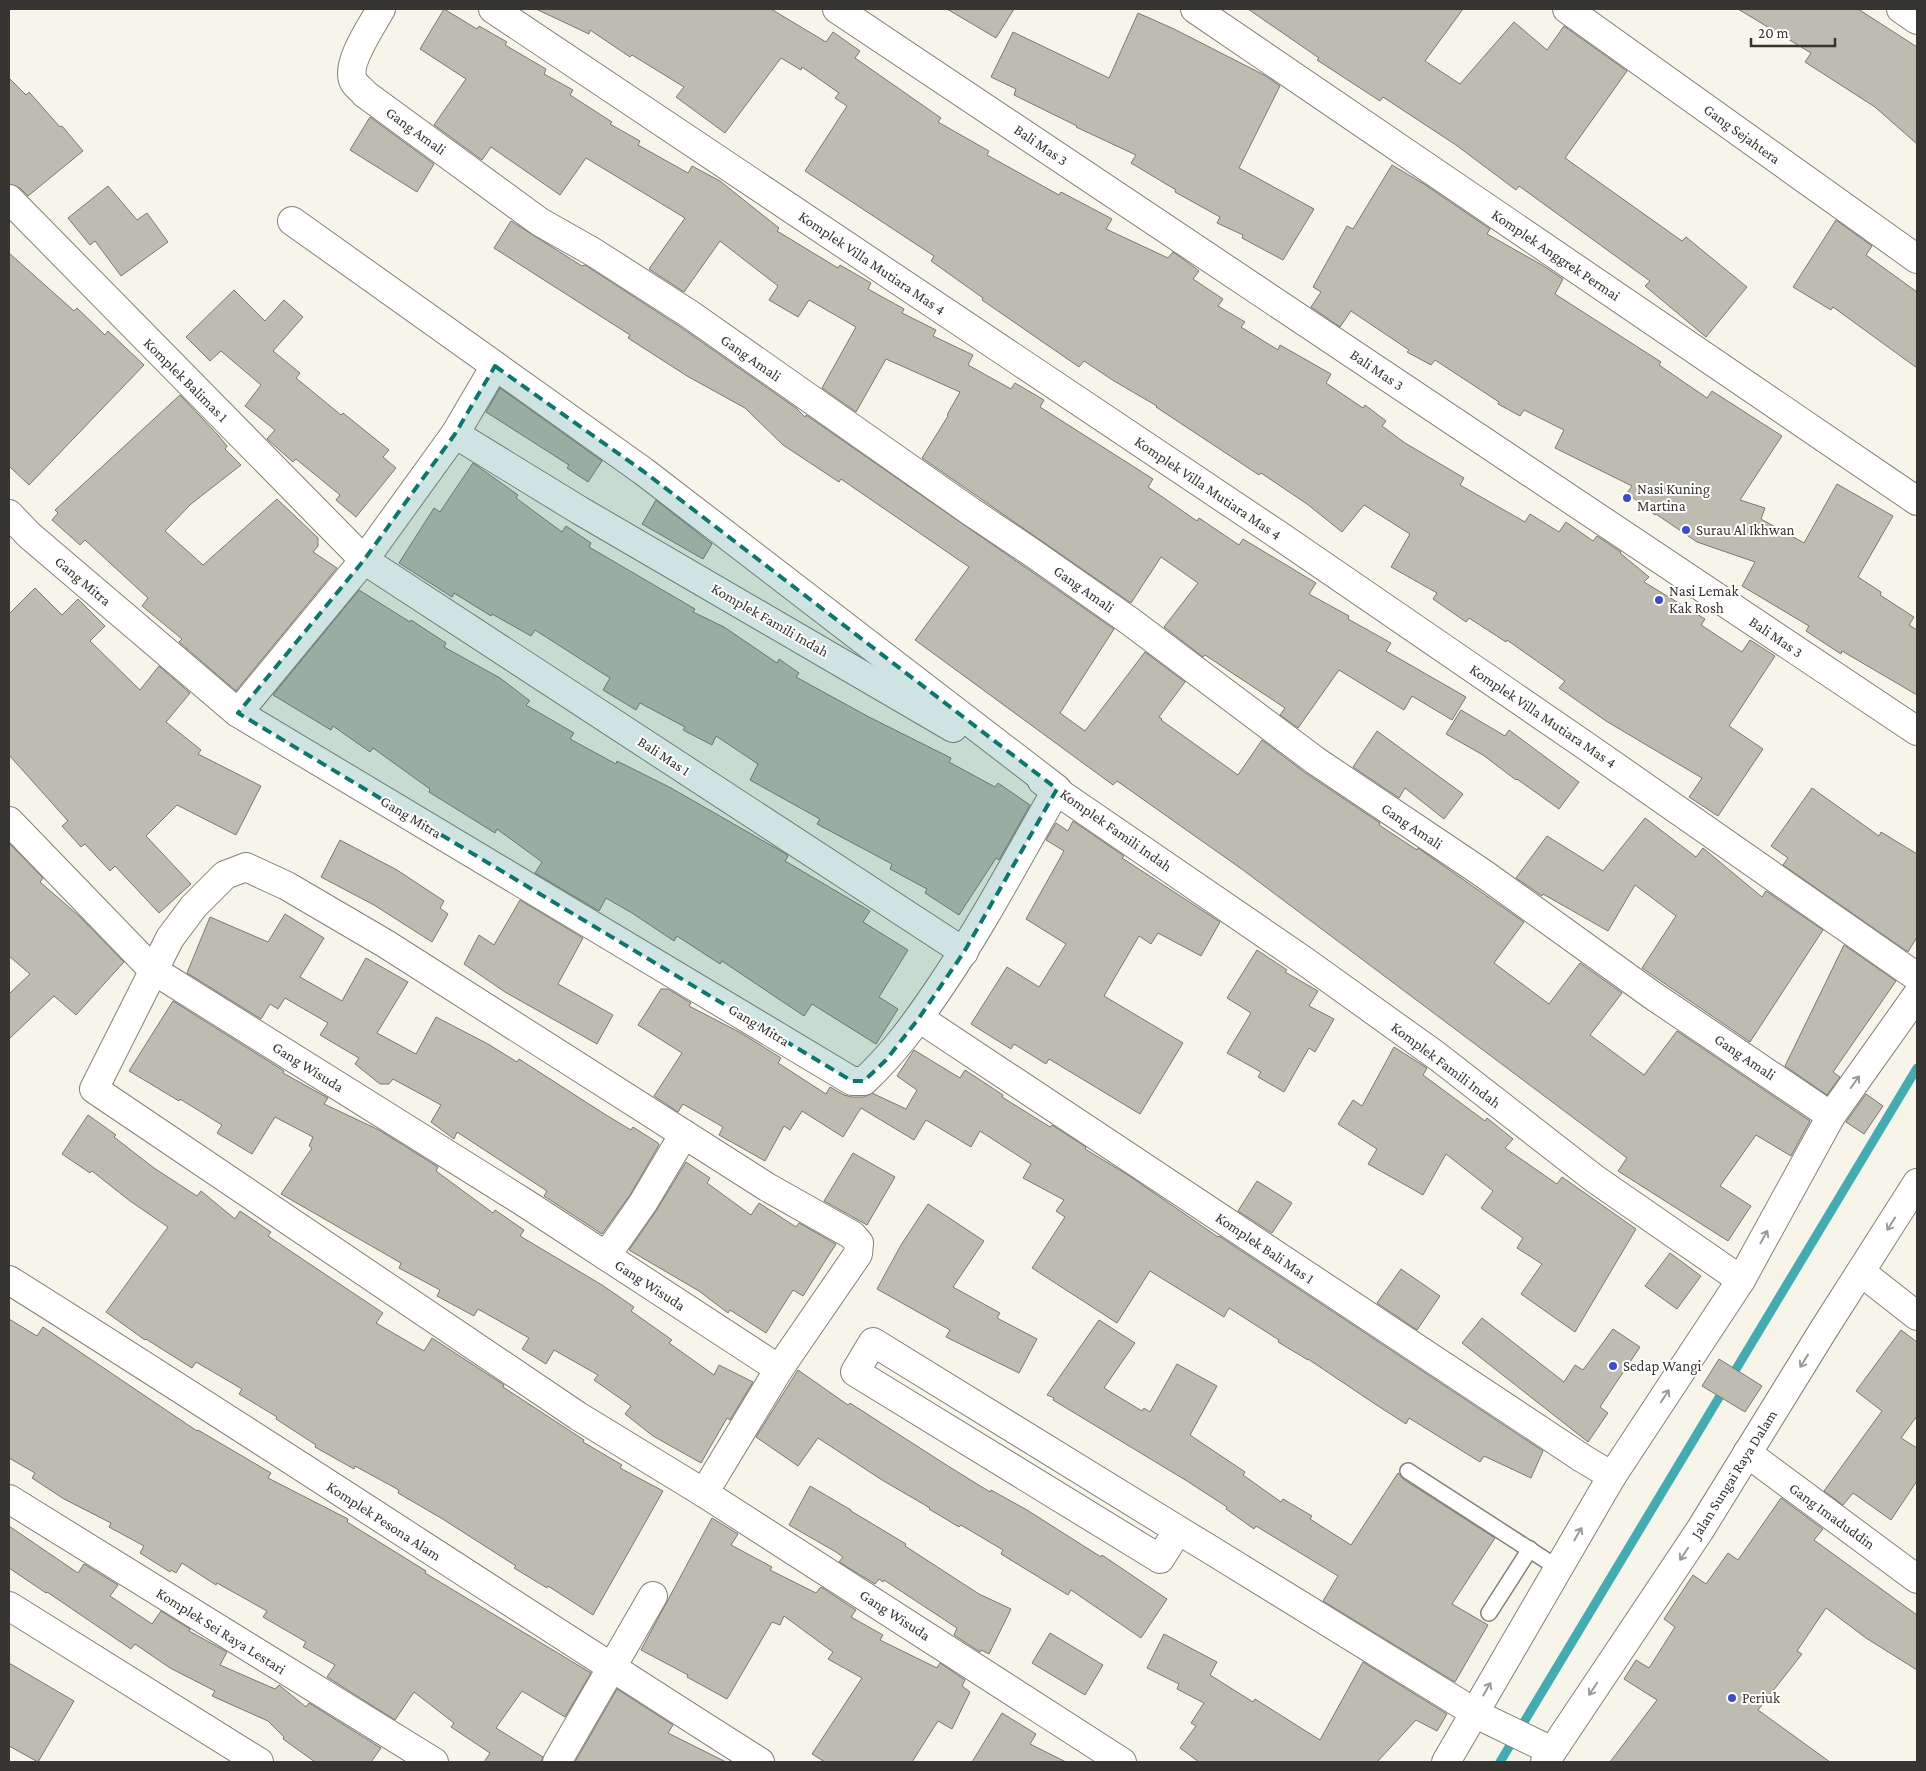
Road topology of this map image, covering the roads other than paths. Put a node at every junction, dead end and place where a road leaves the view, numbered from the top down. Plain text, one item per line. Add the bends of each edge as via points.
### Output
1 (381, 9) edge
2 (493, 9) edge
3 (837, 9) edge
4 (1196, 9) edge
5 (1567, 9) edge
6 (1901, 9) edge
7 (1917, 20) edge
8 (9, 199) edge
9 (292, 221) dead end
10 (1917, 259) edge
11 (495, 366) junction
12 (455, 434) junction
13 (1917, 501) edge
14 (9, 514) edge
15 (364, 560) junction
16 (238, 713) junction
17 (1917, 732) edge
18 (1056, 789) junction
19 (9, 821) edge
20 (964, 952) junction
21 (153, 970) junction
22 (1917, 977) edge
23 (1917, 995) edge
24 (919, 1018) junction
25 (1911, 1028) edge
26 (1831, 1116) junction
27 (684, 1134) junction
28 (1917, 1183) edge
29 (606, 1256) junction
30 (1861, 1272) junction
31 (9, 1280) edge
32 (1741, 1280) junction
33 (1917, 1316) edge
34 (779, 1370) junction
35 (1747, 1453) junction
36 (1408, 1471) dead end
37 (1612, 1476) junction
38 (704, 1492) junction
39 (9, 1499) edge
40 (1178, 1530) junction
41 (1530, 1549) junction
42 (1555, 1565) junction
43 (1917, 1579) edge
44 (653, 1596) dead end
45 (9, 1606) edge
46 (1489, 1613) dead end
47 (1509, 1629) dead end
48 (612, 1669) junction
49 (1478, 1715) junction
50 (1543, 1752) edge
51 (258, 1762) edge
52 (434, 1762) edge
53 (557, 1762) edge
54 (760, 1762) edge
55 (1122, 1762) edge
56 (1446, 1762) edge

1 - 26 street, Gang Amali via 354,58 354,82 365,94 540,222 688,313 1131,622 1316,761
2 - 22 street, Komplek Villa Mutiara Mas 4 via 1285,540
3 - 17 street, Bali Mas 3
4 - 13 street, Komplek Anggrek Permai
5 - 10 street, Gang Sejahtera
6 - 7 street
8 - 15 street, Komplek Balimas 1
9 - 11 street
11 - 12 street
11 - 18 street via 643,471
12 - 15 street
12 - 18 street, Komplek Famili Indah
14 - 16 street, Gang Mitra via 29,535
15 - 16 street
15 - 20 street, Bali Mas 1
16 - 24 street, Gang Mitra via 852,1081 864,1081 886,1060
18 - 20 street
18 - 32 street, Komplek Famili Indah via 1437,1056 1595,1179
19 - 21 street, Gang Wisuda
20 - 24 street
21 - 27 street via 170,938 194,906 226,875 246,868 287,886 386,944
21 - 29 street, Gang Wisuda
21 - 38 street, Gang Wisuda via 94,1089 578,1416
23 - 25 street
24 - 37 street, Komplek Bali Mas 1
26 -> 25 street
32 -> 26 street
27 - 29 street via 643,1203
27 - 34 street via 852,1235 859,1243 858,1254
28 -> 30 street, Jalan Sungai Raya Dalam
29 - 34 street, Gang Wisuda
30 - 33 street
30 -> 35 street, Jalan Sungai Raya Dalam
31 - 48 street, Komplek Pesona Alam
37 -> 32 street
34 - 38 street
35 - 43 street, Gang Imaduddin
35 -> 50 street, Jalan Sungai Raya Dalam via 1700,1530
36 - 41 lane
42 -> 37 street
38 - 55 street, Gang Wisuda
39 - 52 street, Komplek Sei Raya Lestari
40 - 40 street via 1160,1559 855,1372 874,1342
40 - 49 street
41 - 42 lane
41 - 46 lane
42 - 47 lane
49 -> 42 street
44 - 48 street
45 - 51 street
48 - 53 street
48 - 54 street, Komplek Pesona Alam
49 - 50 street
49 - 56 street

